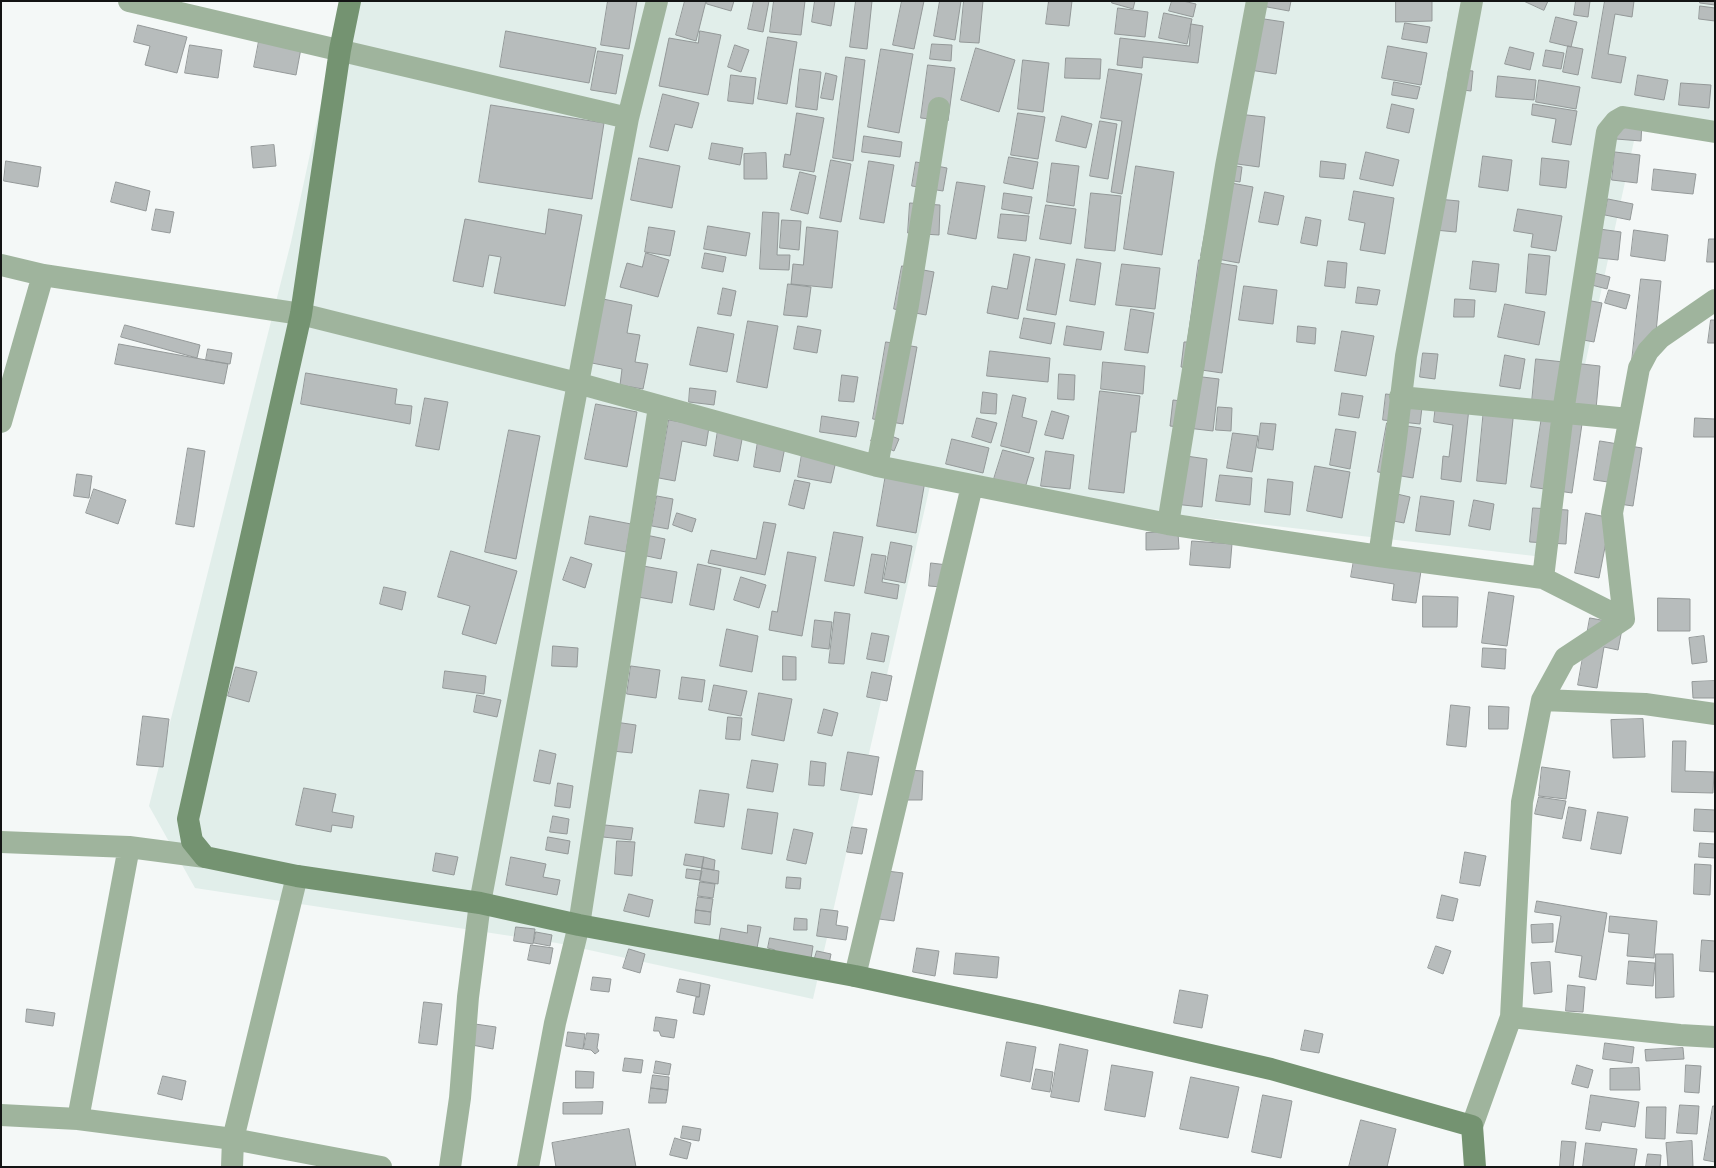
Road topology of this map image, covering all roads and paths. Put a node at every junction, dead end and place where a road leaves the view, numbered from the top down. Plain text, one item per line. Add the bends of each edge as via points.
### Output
1 (129, 1) edge
2 (350, 1) edge
3 (657, 1) edge
4 (1257, 1) edge
5 (1472, 1) edge
6 (340, 50) junction
7 (939, 108) dead end
8 (628, 118) junction
9 (1715, 132) edge
10 (1, 264) edge
11 (44, 275) junction
12 (1715, 300) edge
13 (301, 314) junction
14 (577, 383) junction
15 (1400, 397) junction
16 (659, 407) junction
17 (1563, 412) junction
18 (1629, 419) junction
19 (1, 422) edge
20 (877, 466) junction
21 (972, 486) junction
22 (1168, 524) junction
23 (1379, 556) junction
24 (1543, 578) junction
25 (1624, 619) junction
26 (1542, 700) junction
27 (1715, 714) edge
28 (1, 842) edge
29 (129, 847) junction
30 (205, 857) junction
31 (297, 876) junction
32 (480, 902) junction
33 (579, 925) junction
34 (855, 976) junction
35 (1511, 1017) junction
36 (1715, 1037) edge
37 (1, 1115) edge
38 (78, 1119) junction
39 (1472, 1126) junction
40 (233, 1139) junction
41 (232, 1167) edge
42 (381, 1167) edge
43 (450, 1167) edge
44 (528, 1167) edge
45 (1475, 1167) edge

1 - 6 street
2 - 6 street
3 - 8 street
4 - 22 street via 1226,166
5 - 15 street
6 - 8 street
6 - 13 street
7 - 20 street via 908,305
8 - 14 street
9 - 17 street via 1623,117 1616,121 1608,132
10 - 11 street
11 - 13 street
11 - 19 street
12 - 18 street via 1660,338 1648,351 1639,368
13 - 14 street
13 - 30 street via 188,819 192,841
14 - 16 street
14 - 32 street
15 - 17 street
15 - 23 street
16 - 20 street
16 - 33 street
17 - 18 street
17 - 24 street
18 - 25 street via 1612,513
20 - 21 street
21 - 22 street
21 - 34 street
22 - 23 street
23 - 24 street
24 - 25 street
25 - 26 street via 1565,658
26 - 27 street via 1644,704
26 - 35 street via 1522,802
28 - 29 street
29 - 30 street
29 - 38 street
30 - 31 street
31 - 32 street
31 - 40 street
32 - 33 street
32 - 43 street via 468,997 460,1098
33 - 34 street
33 - 44 street via 555,1023
34 - 39 street via 1270,1069
35 - 36 street
35 - 39 street
37 - 38 street
38 - 40 street
39 - 45 street
40 - 41 street
40 - 42 street

